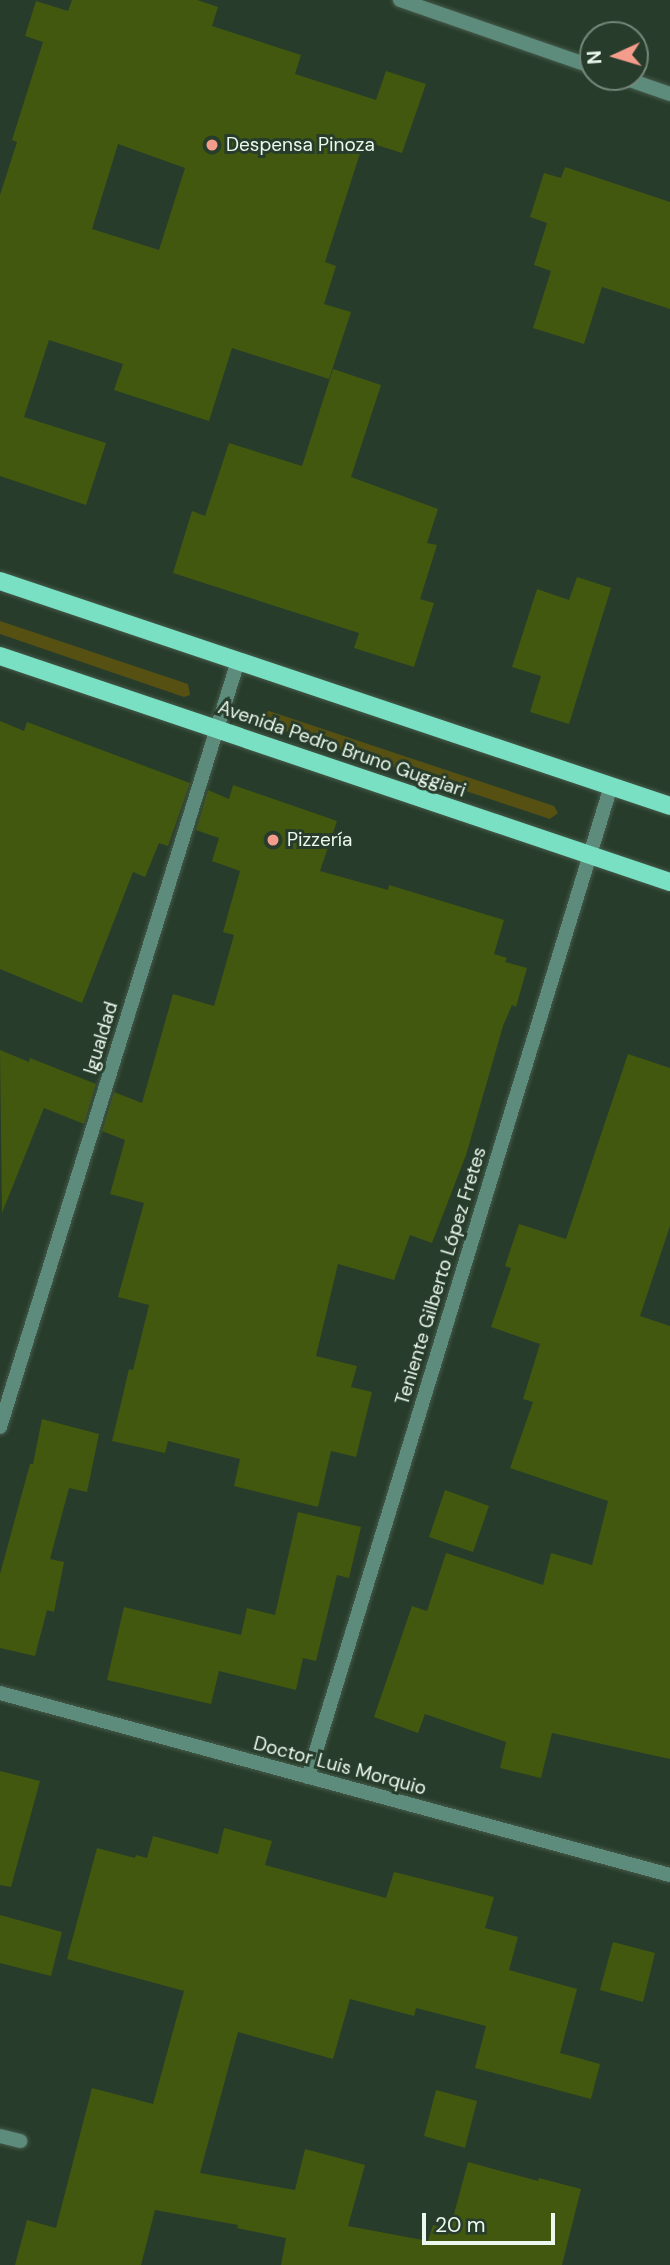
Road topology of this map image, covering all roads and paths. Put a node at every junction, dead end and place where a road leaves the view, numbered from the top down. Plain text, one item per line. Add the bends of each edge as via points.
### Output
1 (400, 0) edge
2 (579, 62) edge
3 (649, 87) edge
4 (670, 94) edge
5 (0, 581) edge
6 (0, 656) edge
7 (238, 661) junction
8 (217, 730) junction
9 (611, 786) junction
10 (670, 806) edge
11 (590, 855) junction
12 (670, 882) edge
13 (0, 1427) edge
14 (0, 1693) edge
15 (307, 1777) junction
16 (670, 1875) edge
17 (0, 2136) edge
18 (20, 2141) dead end

1 - 2 street
3 - 4 street
5 - 7 main road
6 - 8 main road, Avenida Pedro Bruno Guggiari
7 - 8 street, Igualdad
7 - 9 main road
8 - 11 main road, Avenida Pedro Bruno Guggiari
8 - 13 street, Igualdad
9 - 10 main road
9 - 11 street, Teniente Gilberto López Fretes
11 - 12 main road, Avenida Pedro Bruno Guggiari
11 - 15 street, Teniente Gilberto López Fretes
14 - 15 street, Doctor Luis Morquio
15 - 16 street, Doctor Luis Morquio
17 - 18 street

